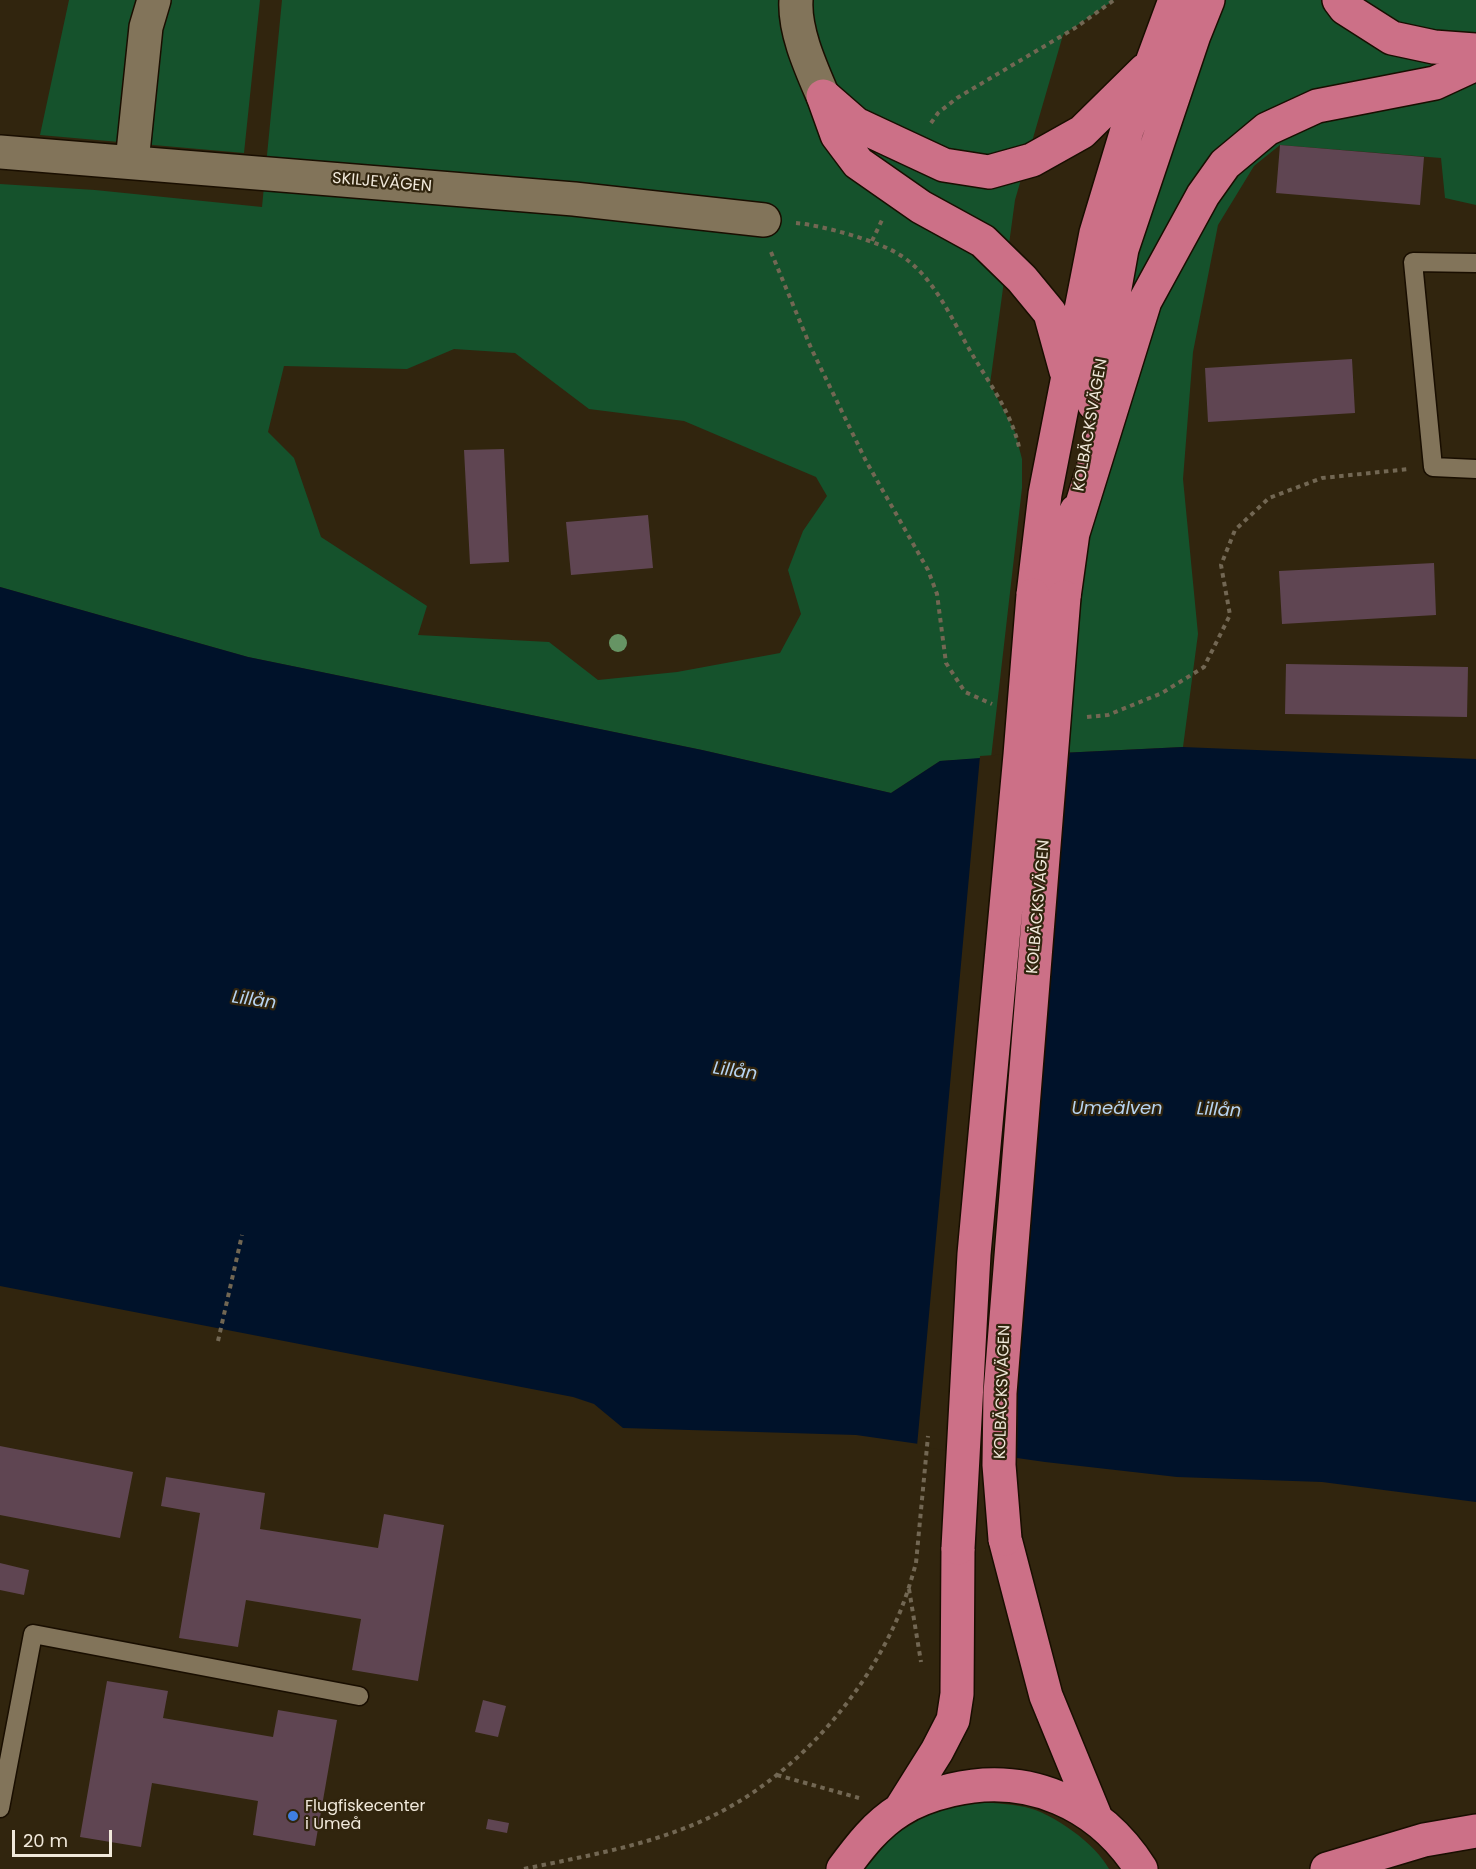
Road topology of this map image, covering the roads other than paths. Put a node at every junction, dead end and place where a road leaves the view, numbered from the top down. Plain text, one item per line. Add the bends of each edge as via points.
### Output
1 (154, 0) edge
2 (796, 0) edge
3 (1175, 0) edge
4 (1208, 0) edge
5 (1339, 0) edge
6 (1476, 50) edge
7 (1150, 64) junction
8 (1476, 64) edge
9 (823, 96) junction
10 (0, 152) edge
11 (132, 162) junction
12 (764, 220) road end
13 (1476, 263) edge
14 (1068, 379) junction
15 (1476, 469) edge
16 (1073, 533) junction
17 (1048, 596) junction
18 (359, 1696) dead end
19 (0, 1808) edge
20 (900, 1810) junction
21 (1096, 1818) junction
22 (1476, 1831) edge
23 (843, 1869) edge
24 (1141, 1869) edge
25 (1326, 1869) edge

1 - 11 street via 146,27
2 - 9 street via 806,55
3 - 7 highway, KOLBÄCKSVÄGEN
4 - 16 highway, KOLBÄCKSVÄGEN via 1122,249
5 - 6 highway via 1345,8 1392,38
7 - 9 highway via 1082,132 1032,160 989,172 934,161 856,124
7 - 14 highway, KOLBÄCKSVÄGEN via 1096,232
8 - 16 highway via 1435,83 1317,106 1267,129 1224,164 1145,301
9 - 14 highway via 837,135 858,163 921,207 983,241 1022,279 1050,313
10 - 11 street, SKILJEVÄGEN
11 - 12 street, SKILJEVÄGEN via 574,199
13 - 15 lane via 1413,262 1433,466
14 - 17 highway, KOLBÄCKSVÄGEN via 1045,494
16 - 17 highway, KOLBÄCKSVÄGEN
17 - 20 highway, KOLBÄCKSVÄGEN, bridge via 1020,755 974,1254 957,1548 957,1694 953,1720
17 - 21 highway, KOLBÄCKSVÄGEN, bridge via 1000,1393 999,1466 1005,1539 1046,1696
18 - 19 lane via 33,1634
20 - 21 highway via 932,1794 975,1784 1020,1786 1059,1797
20 - 23 highway via 867,1837
21 - 24 highway
22 - 25 highway via 1424,1840

